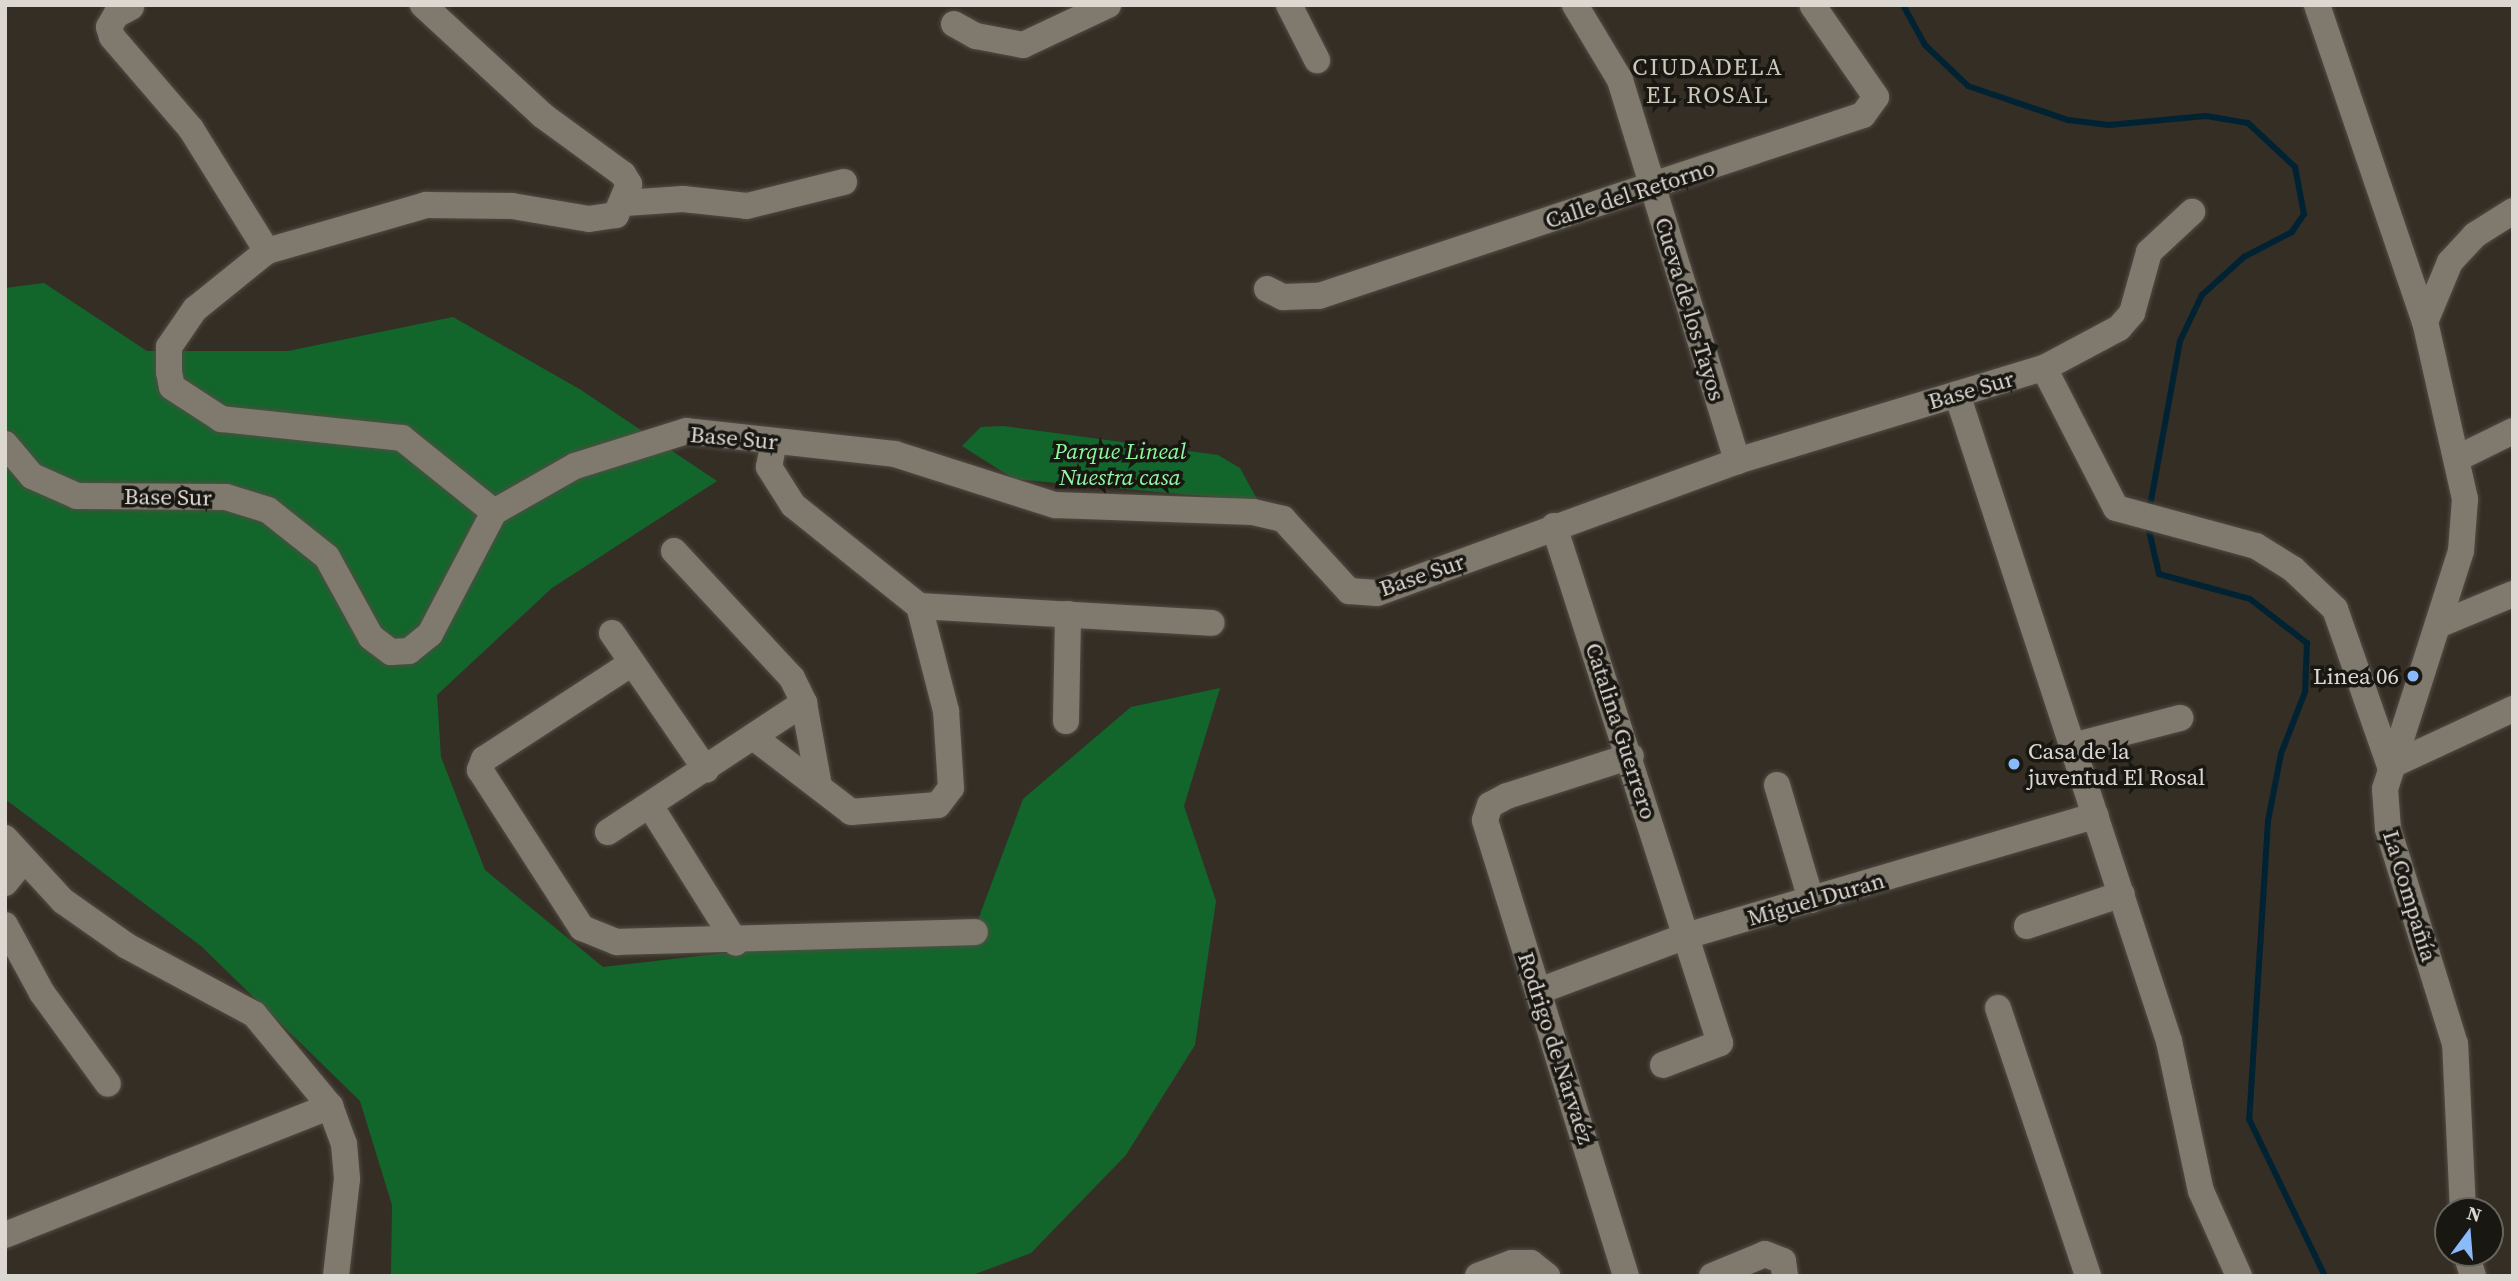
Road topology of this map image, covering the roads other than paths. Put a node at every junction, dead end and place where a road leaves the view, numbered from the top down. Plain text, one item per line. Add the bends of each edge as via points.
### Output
1 (423, 5) edge
2 (1108, 5) edge
3 (1289, 5) edge
4 (1575, 5) edge
5 (1813, 5) edge
6 (2317, 5) edge
7 (131, 7) dead end
8 (954, 24) dead end
9 (1317, 61) dead end
10 (844, 182) dead end
11 (1654, 189) junction
12 (625, 202) junction
13 (2513, 211) edge
14 (2192, 212) dead end
15 (267, 251) junction
16 (1267, 289) dead end
17 (2425, 322) junction
18 (2044, 368) junction
19 (1957, 394) junction
20 (2513, 431) edge
21 (774, 442) junction
22 (5, 444) edge
23 (2458, 458) junction
24 (1737, 461) junction
25 (495, 512) junction
26 (1553, 526) junction
27 (674, 551) dead end
28 (2513, 594) edge
29 (919, 606) junction
30 (1068, 614) junction
31 (1212, 623) dead end
32 (2438, 625) junction
33 (612, 633) dead end
34 (632, 663) junction
35 (804, 703) junction
36 (2513, 709) edge
37 (2180, 718) dead end
38 (1066, 721) dead end
39 (756, 739) junction
40 (2072, 746) junction
41 (1630, 756) junction
42 (2390, 766) junction
43 (706, 770) junction
44 (1777, 785) dead end
45 (819, 786) junction
46 (651, 807) junction
47 (2096, 815) junction
48 (608, 832) dead end
49 (5, 838) edge
50 (23, 861) junction
51 (5, 883) edge
52 (2122, 894) junction
53 (1811, 900) junction
54 (5, 925) edge
55 (2027, 926) dead end
56 (975, 932) dead end
57 (1686, 936) junction
58 (736, 943) junction
59 (1539, 991) junction
60 (1998, 1008) dead end
61 (1663, 1065) dead end
62 (108, 1084) dead end
63 (330, 1107) junction
64 (2461, 1197) edge
65 (5, 1235) edge
66 (1546, 1275) edge
67 (336, 1276) edge
68 (1478, 1276) edge
69 (1626, 1276) edge
70 (1712, 1276) edge
71 (1785, 1276) edge
72 (2088, 1276) edge
73 (2239, 1276) edge

1 - 12 street via 542,115 623,173 629,184
2 - 8 street via 1023,45
3 - 9 street
4 - 11 street, Cueva de los Tayos via 1620,80
5 - 11 street, Calle del Retorno via 1866,76 1876,97 1873,108
6 - 17 street, La Compañía
7 - 15 street via 116,15 108,27 112,37 191,129
10 - 12 street via 747,206 683,199
11 - 16 street, Calle del Retorno via 1415,260 1320,296 1283,297
11 - 24 street, Cueva de los Tayos
12 - 15 street via 616,215 589,219 512,206 426,205
13 - 17 street via 2475,235 2450,262
14 - 18 street, Base Sur via 2149,252 2132,313 2119,328
15 - 25 street via 195,309 169,347 173,387 221,419 402,438
17 - 23 street, La Compañía
18 - 19 street, Base Sur
18 - 42 street via 2116,508 2256,546 2293,569 2335,609
19 - 24 street, Base Sur
19 - 40 street
20 - 23 street
21 - 25 street, Base Sur via 687,431 575,466
21 - 26 street, Base Sur via 895,454 1055,505 1253,512 1283,519 1349,591 1377,593
21 - 29 street via 769,467 793,505
22 - 25 street, Base Sur via 32,476 77,496 226,497 268,510 327,557 371,637 391,652 409,651 430,634
23 - 32 street, La Compañía via 2465,499 2461,551
24 - 26 street, Base Sur
26 - 41 street, Catalina Guerrero
27 - 35 street via 792,678
28 - 32 street
29 - 30 street
29 - 45 street via 946,711 948,797 938,805 851,812
30 - 31 street
30 - 38 street
32 - 42 street, La Compañía
33 - 34 street
34 - 43 street
34 - 58 street via 484,759 482,782 574,918 598,939
35 - 39 street
35 - 45 street
36 - 42 street
37 - 40 street
39 - 43 street
39 - 45 street
40 - 47 street
41 - 57 street, Catalina Guerrero
41 - 59 street, Rodrigo de Narvaéz via 1490,805 1485,820
42 - 64 street, La Compañía via 2388,829 2455,1044
43 - 46 street
44 - 53 street
46 - 48 street
46 - 58 street
47 - 52 street
47 - 53 street, Miguel Duran
49 - 50 street
50 - 51 street
50 - 63 street via 63,901 127,946 254,1014
52 - 55 street
52 - 73 street via 2169,1041 2201,1191
53 - 57 street, Miguel Duran
54 - 62 street via 42,993
56 - 58 street
57 - 59 street, Miguel Duran
57 - 61 street, Catalina Guerrero via 1720,1043
59 - 69 street, Rodrigo de Narvaéz
60 - 72 street
63 - 65 street
63 - 67 street via 344,1144 347,1179
66 - 68 street via 1531,1264 1512,1264
70 - 71 street via 1765,1254 1783,1261

